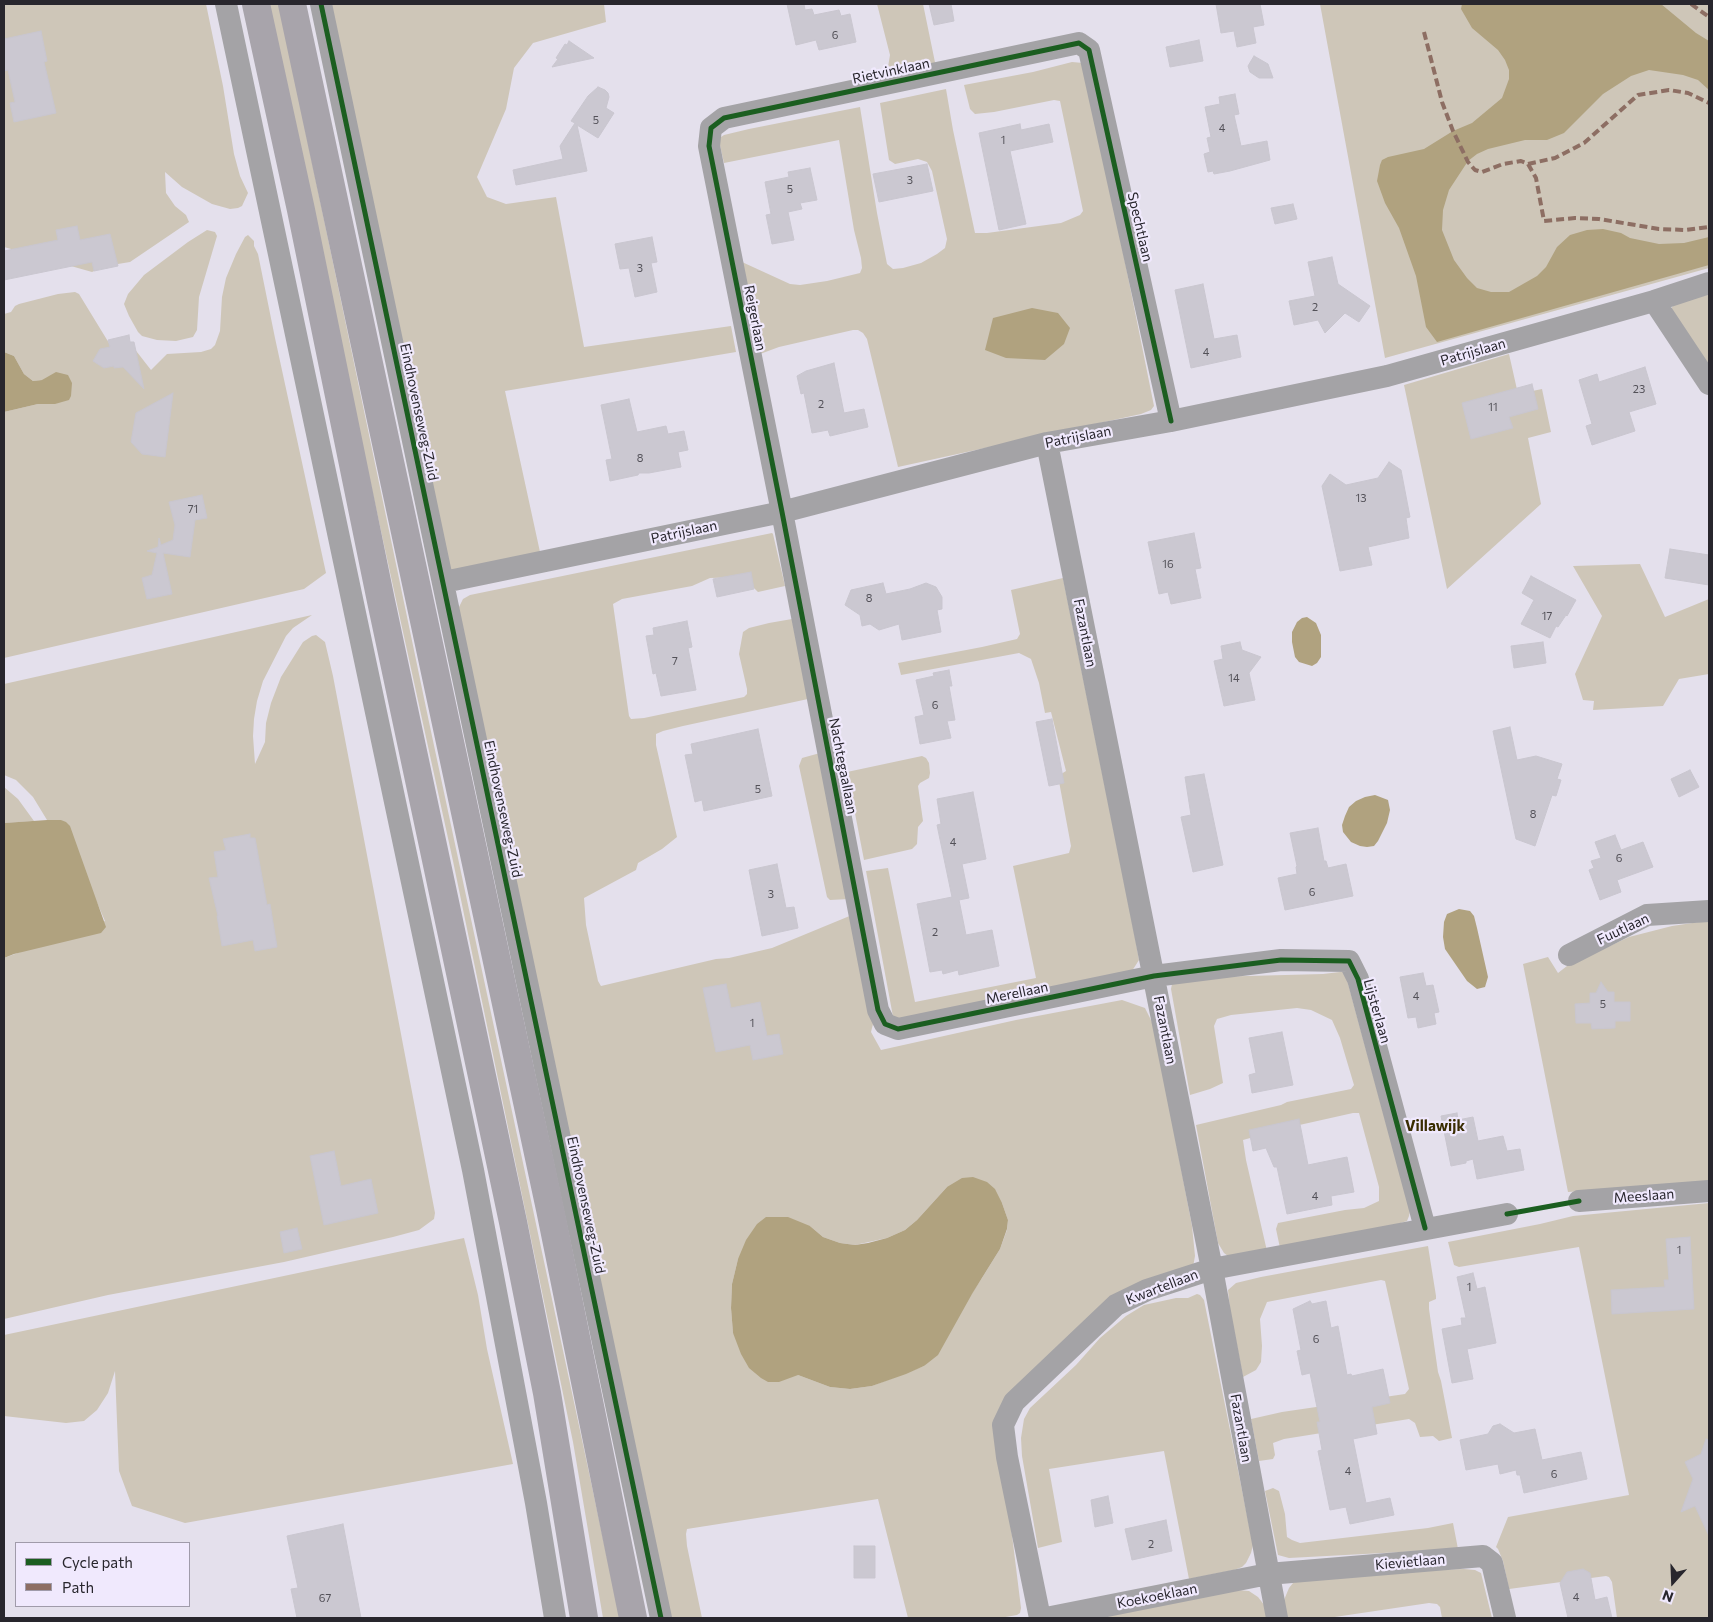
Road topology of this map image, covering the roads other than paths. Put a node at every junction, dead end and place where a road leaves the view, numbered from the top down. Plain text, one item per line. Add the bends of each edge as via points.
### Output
1 (226, 4) edge
2 (256, 4) edge
3 (292, 4) edge
4 (321, 4) edge
5 (1079, 43) joint
6 (710, 128) joint
7 (1709, 284) edge
8 (1654, 301) junction
9 (1709, 384) edge
10 (1171, 421) junction
11 (1047, 442) junction
12 (782, 512) junction
13 (444, 582) junction
14 (1709, 911) edge
15 (1569, 955) dead end
16 (1154, 976) junction
17 (885, 1024) joint
18 (1709, 1191) edge
19 (1579, 1201) dead end
20 (1507, 1214) dead end
21 (1425, 1228) junction
22 (1212, 1269) junction
23 (1268, 1574) junction
24 (555, 1618) edge
25 (584, 1618) edge
26 (633, 1618) edge
27 (661, 1618) edge
28 (1040, 1618) edge
29 (1046, 1618) edge
30 (1277, 1618) edge
31 (1505, 1618) edge

1 - 24 street via 473,1170
2 - 25 main road via 513,1222 547,1393
3 - 26 main road via 546,1190
4 - 13 street, Eindhovenseweg-Zuid
5 - 6 street, Rietvinklaan via 724,118
5 - 10 street, Spechtlaan via 1088,50
6 - 12 street, Reigerlaan via 709,146
7 - 8 street, Patrijslaan
8 - 9 street
8 - 10 street, Patrijslaan via 1387,376
10 - 11 street, Patrijslaan
11 - 12 street, Patrijslaan
11 - 16 street, Fazantlaan
12 - 13 street, Patrijslaan
12 - 17 street, Nachtegaallaan via 878,1010
13 - 27 street, Eindhovenseweg-Zuid
14 - 15 street, Fuutlaan via 1647,916
16 - 17 street, Merellaan via 898,1029
16 - 21 street, Lijsterlaan via 1281,960 1349,961 1358,979
16 - 22 street, Fazantlaan
18 - 19 street, Meeslaan
20 - 21 street, Kwartellaan
21 - 22 street, Kwartellaan
22 - 23 street, Fazantlaan
22 - 28 street, Kwartellaan via 1148,1290 1116,1305 1014,1402 1002,1425
23 - 29 street, Koekoeklaan
23 - 30 street, Fazantlaan
23 - 31 street, Kievietlaan via 1483,1556 1492,1563

